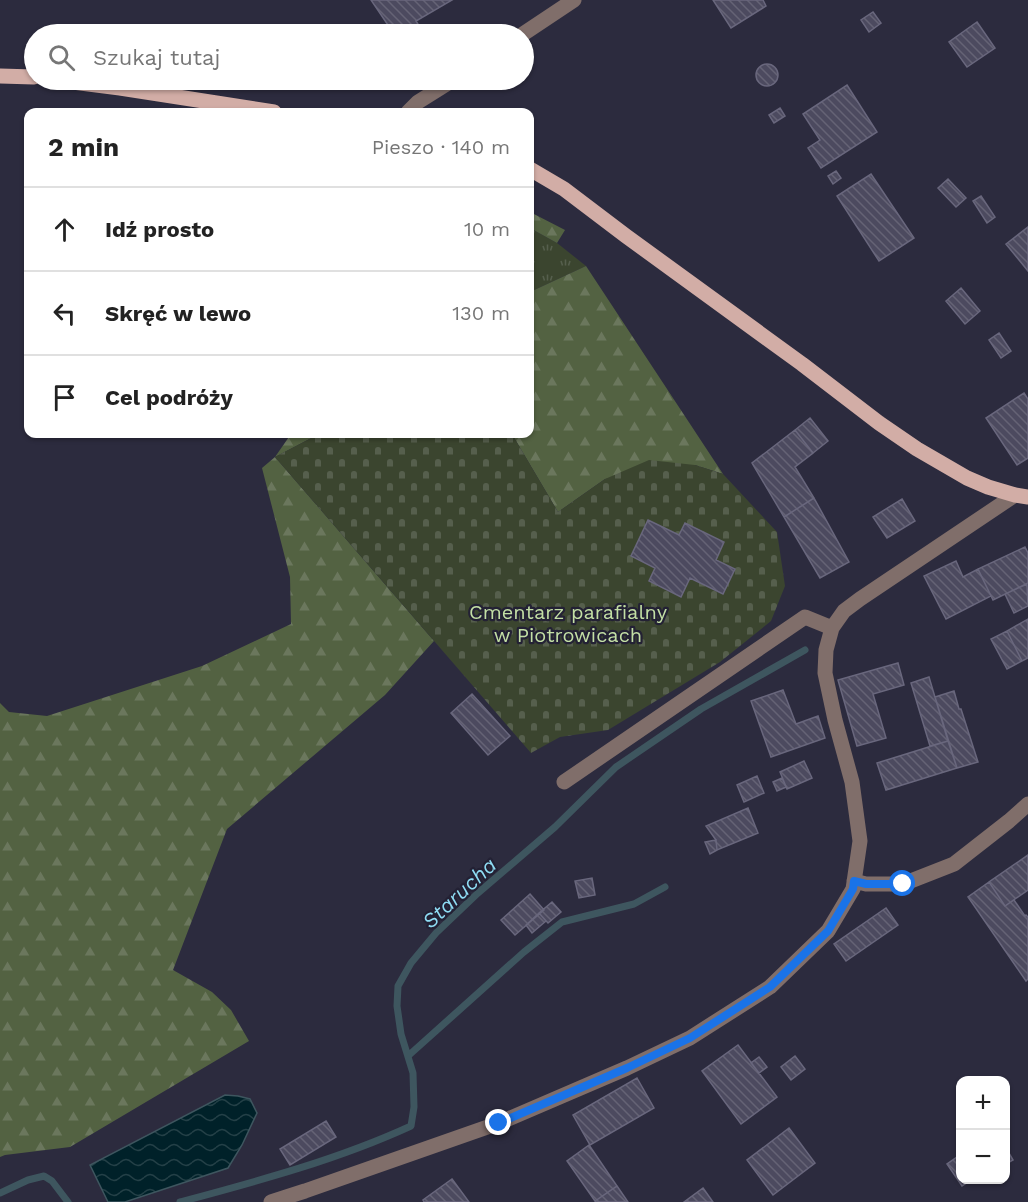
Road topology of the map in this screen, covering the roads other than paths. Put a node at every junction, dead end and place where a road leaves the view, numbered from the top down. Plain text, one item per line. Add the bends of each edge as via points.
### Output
1 (574, 0) edge
2 (534, 27) edge
3 (0, 76) edge
4 (24, 77) edge
5 (138, 90) edge
6 (437, 90) edge
7 (249, 108) edge
8 (412, 108) edge
9 (534, 171) edge
10 (1022, 496) edge
11 (832, 628) junction
12 (564, 782) dead end
13 (1028, 804) edge
14 (854, 881) junction
15 (271, 1202) edge

1 - 2 street
3 - 4 main road
5 - 7 main road
6 - 8 street
9 - 10 main road via 564,189 917,449 967,478
10 - 11 street via 860,599 844,611
11 - 12 street via 804,617
11 - 14 street via 825,674 852,782 859,829
13 - 14 street via 954,864 903,884
14 - 15 street via 828,931 770,987 690,1038 499,1123

